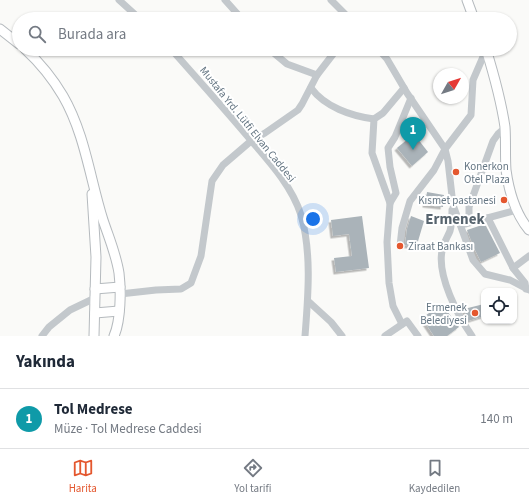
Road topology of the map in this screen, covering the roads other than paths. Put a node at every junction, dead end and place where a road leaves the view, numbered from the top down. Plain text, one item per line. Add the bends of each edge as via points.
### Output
1 (119, 0) edge
2 (225, 0) edge
3 (331, 0) edge
4 (467, 0) edge
5 (132, 12) edge
6 (236, 12) edge
7 (343, 12) edge
8 (471, 12) edge
9 (0, 29) edge
10 (12, 38) edge
11 (32, 56) edge
12 (177, 56) edge
13 (277, 56) edge
14 (332, 56) edge
15 (384, 56) edge
16 (483, 56) edge
17 (488, 56) edge
18 (318, 75) junction
19 (311, 88) junction
20 (404, 88) junction
21 (411, 98) junction
22 (374, 119) junction
23 (505, 128) junction
24 (251, 141) junction
25 (446, 149) junction
26 (91, 177) junction
27 (390, 203) junction
28 (453, 205) junction
29 (517, 210) junction
30 (488, 218) junction
31 (469, 222) junction
32 (459, 225) junction
33 (529, 230) edge
34 (400, 246) dead end
35 (529, 256) edge
36 (513, 268) junction
37 (527, 290) edge
38 (120, 291) junction
39 (95, 294) junction
40 (308, 301) junction
41 (119, 311) junction
42 (95, 313) junction
43 (402, 324) junction
44 (42, 336) edge
45 (94, 336) edge
46 (114, 336) edge
47 (305, 336) edge
48 (342, 336) edge
49 (385, 336) edge
50 (418, 336) edge
51 (472, 336) edge

1 - 5 street
2 - 6 street
3 - 7 street
4 - 8 main road
9 - 10 main road
11 - 26 main road via 63,96 77,127
12 - 24 street, Mustafa Yrd. Lütfi Elvan Caddesi
13 - 18 street via 287,64
14 - 18 street
15 - 20 street
16 - 25 street via 473,80 471,115
17 - 23 main road via 500,95
18 - 19 street
19 - 22 street via 330,105 360,117
19 - 24 street via 298,110
20 - 21 street
20 - 22 street via 383,113
21 - 25 street
21 - 27 street via 388,148 396,193
22 - 27 street via 372,153
23 - 29 main road via 506,169
23 - 31 street via 493,141 470,207
24 - 38 street via 223,165 212,181 201,256 190,283 181,289
24 - 40 street, Mustafa Yrd. Lütfi Elvan Caddesi via 280,177 300,214 305,232
25 - 28 street
25 - 34 street via 434,170 410,201
26 - 38 main road via 113,247
26 - 39 main road via 96,257
27 - 43 street via 389,283 393,306
28 - 32 street
28 - 51 street via 450,230 442,249 440,264 443,279
29 - 30 street
29 - 33 main road
30 - 31 street
30 - 36 street
31 - 32 street
32 - 37 street via 473,260 485,274 510,280
35 - 36 street
36 - 37 street via 525,283
38 - 39 main road
38 - 41 main road
39 - 42 main road
39 - 44 street via 70,310
40 - 47 street, Mustafa Yrd. Lütfi Elvan Caddesi
40 - 48 street
41 - 42 main road
41 - 46 main road
42 - 45 main road
43 - 49 street
43 - 50 street via 407,321

